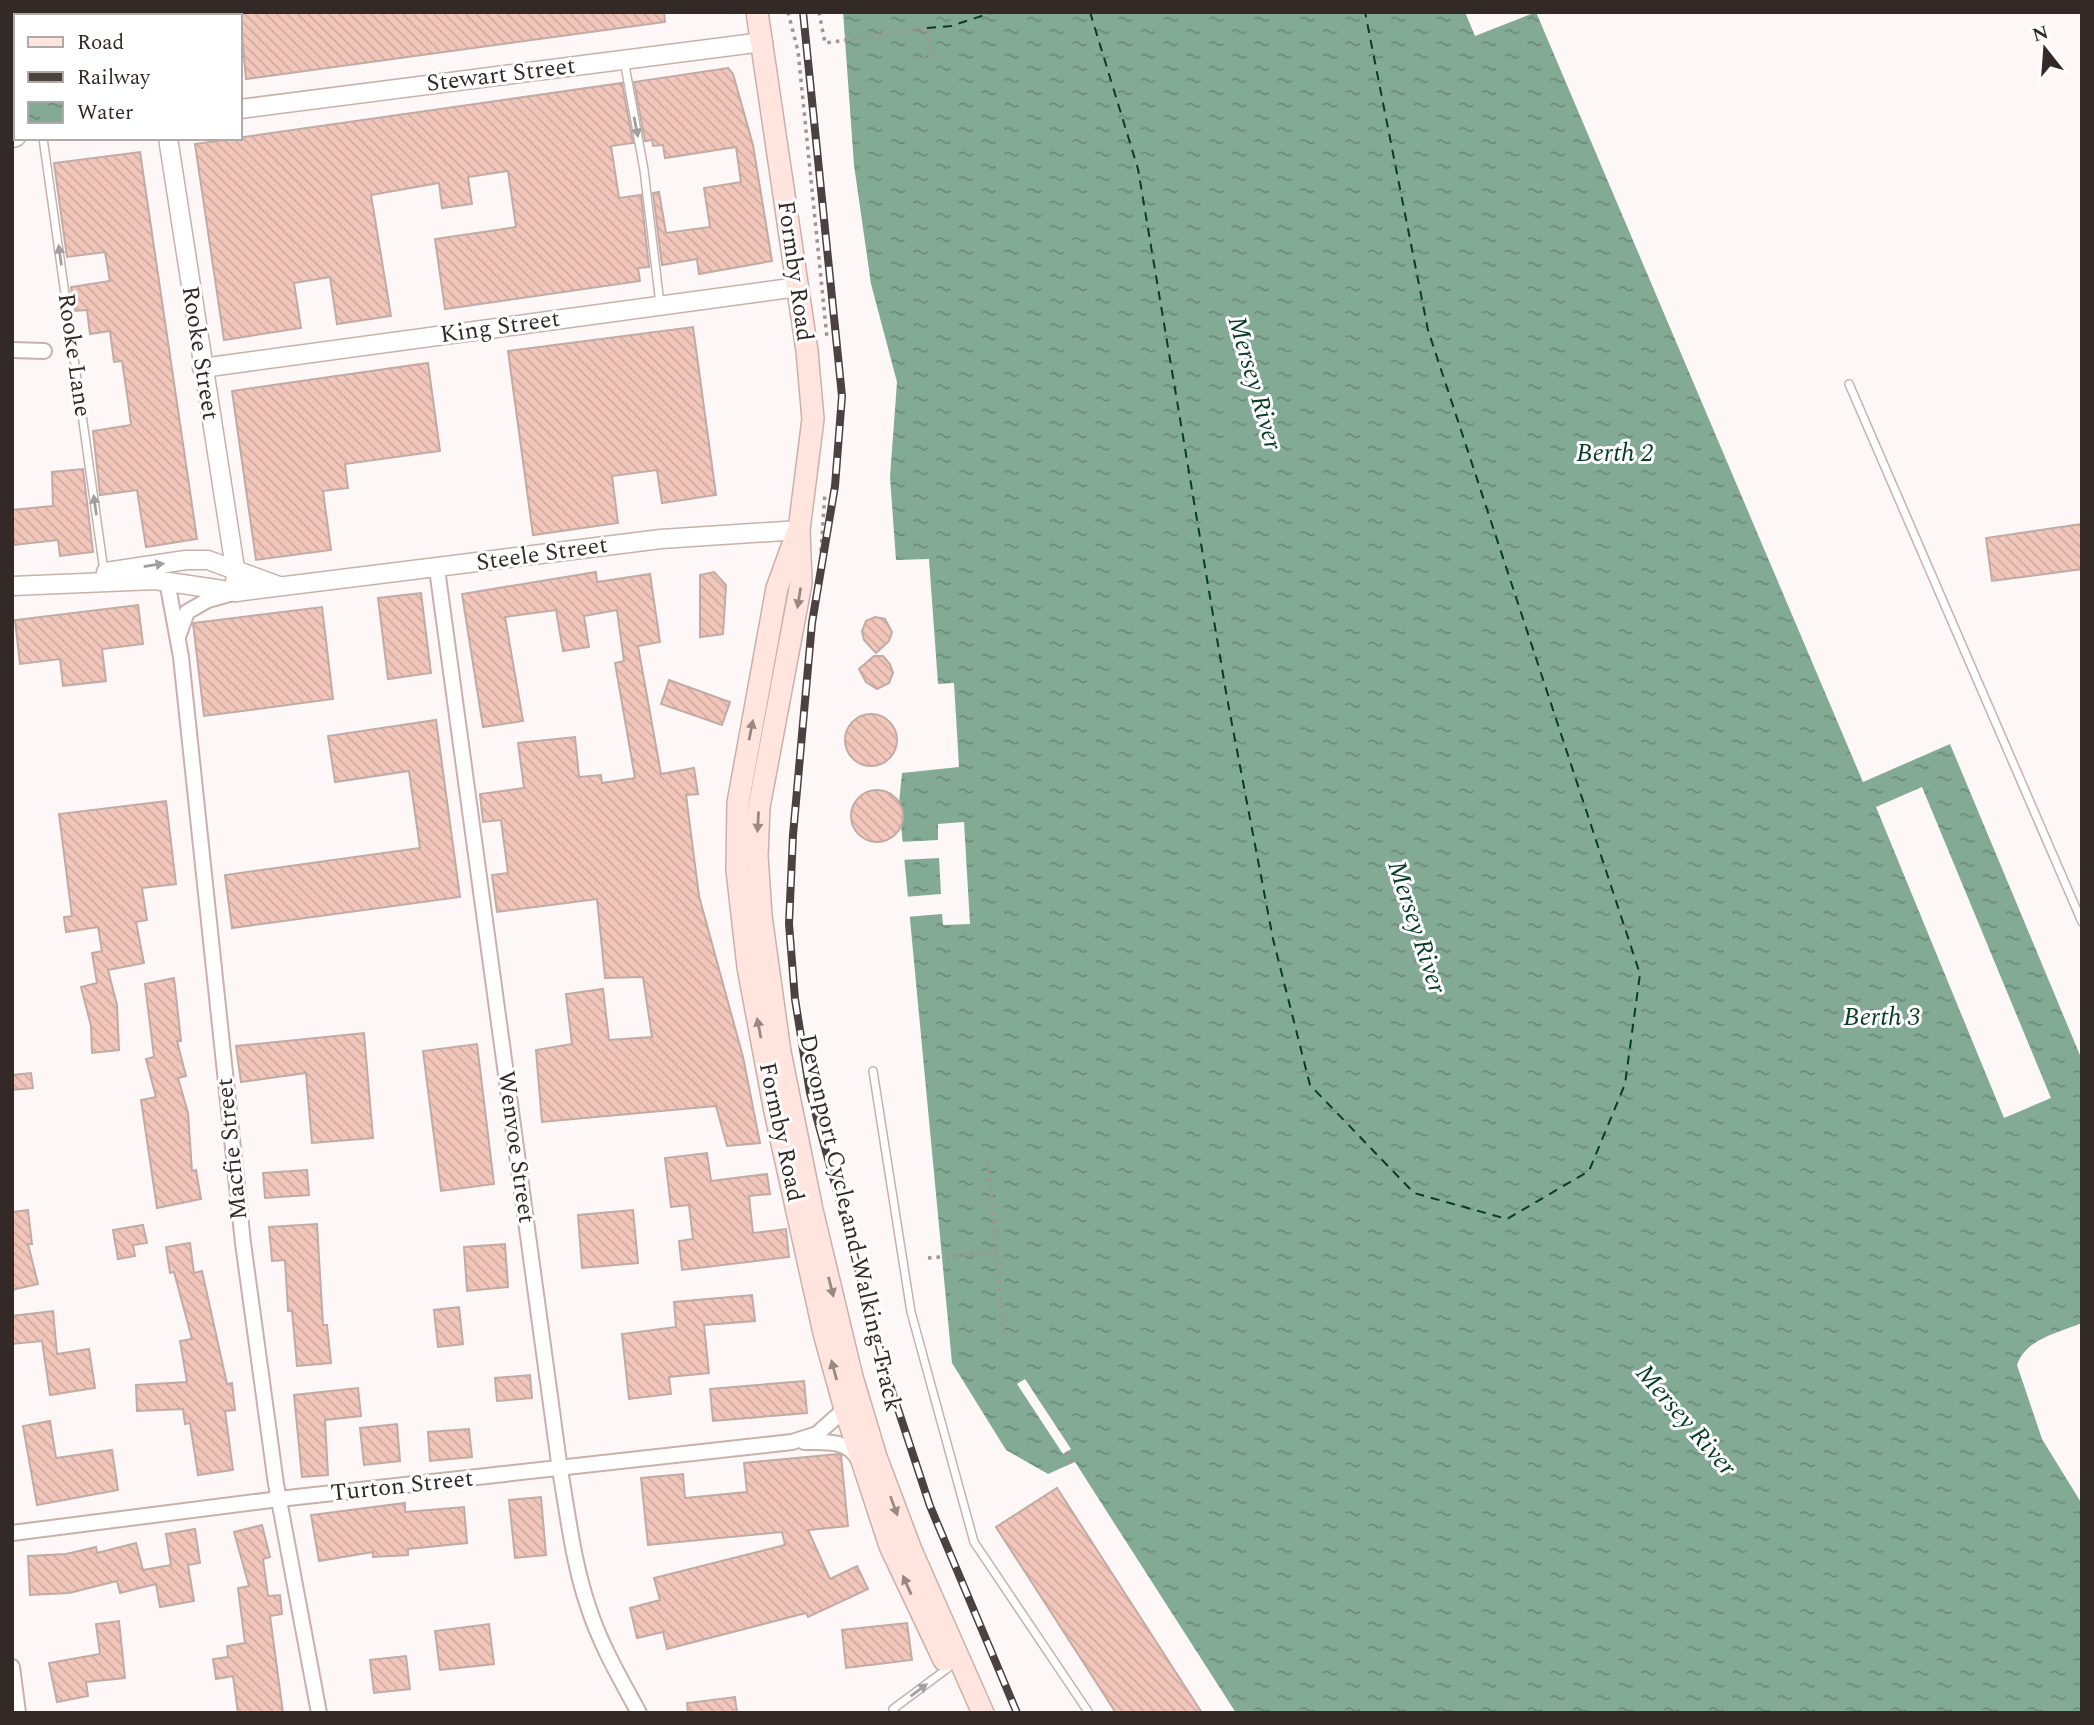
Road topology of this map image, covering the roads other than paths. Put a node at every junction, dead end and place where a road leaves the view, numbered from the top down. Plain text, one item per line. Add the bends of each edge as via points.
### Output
1 (757, 12) edge
2 (763, 41) junction
3 (624, 60) junction
4 (242, 109) edge
5 (43, 140) edge
6 (168, 140) edge
7 (798, 287) junction
8 (660, 305) junction
9 (12, 350) edge
10 (44, 351) dead end
11 (202, 368) junction
12 (1849, 384) dead end
13 (799, 530) junction
14 (235, 568) junction
15 (437, 569) junction
16 (104, 572) junction
17 (167, 582) junction
18 (13, 586) edge
19 (286, 588) junction
20 (236, 592) junction
21 (178, 646) junction
22 (2082, 922) edge
23 (873, 1072) dead end
24 (845, 1409) junction
25 (792, 1442) junction
26 (862, 1466) junction
27 (560, 1470) junction
28 (279, 1499) junction
29 (12, 1533) edge
30 (12, 1667) edge
31 (947, 1668) junction
32 (18, 1713) edge
33 (318, 1713) edge
34 (639, 1713) edge
35 (895, 1713) edge
36 (968, 1713) edge
37 (983, 1713) edge
38 (1089, 1713) edge

1 - 2 main road, Formby Road
2 - 3 street, Stewart Street
2 - 7 main road, Formby Road
3 - 4 street, Stewart Street
3 -> 8 lane via 644,170
16 -> 5 lane, Rooke Lane
6 - 11 street, Rooke Street
7 - 8 street, King Street
7 - 13 main road, Formby Road via 813,419
8 - 11 street, King Street
9 - 10 street
11 - 14 street, Rooke Street
12 - 22 lane
13 - 15 street, Steele Street via 661,538
24 -> 13 main road, Formby Road via 775,1112 748,967 736,851 738,803 777,588
13 -> 37 main road, Formby Road via 801,583 762,780 757,828 761,916 780,1052 812,1210 863,1416 911,1550
16 -> 14 street, Steele Street via 186,560 208,560
14 - 19 street, Steele Street
14 - 20 street, Rooke Street
15 - 19 street, Steele Street
15 - 27 street, Wenvoe Street
16 - 18 street, Steele Street
17 - 18 street, Steele Street
17 - 20 street, Steele Street
17 - 21 street, Macfie Street
19 - 20 street, Steele Street
20 - 21 street via 187,612
21 - 28 street, Macfie Street via 243,1243
23 - 38 lane via 911,1312 974,1542
24 - 25 street, Turton Street via 817,1434
24 - 26 main road, Formby Road
25 - 26 street, Turton Street via 839,1443 854,1452
25 - 27 street, Turton Street
31 -> 26 main road, Formby Road via 890,1546
27 - 28 street, Turton Street
27 - 34 street, Wenvoe Street via 588,1606
28 - 29 street, Turton Street
28 - 33 street, Macfie Street
30 - 32 street
35 -> 31 lane via 893,1709
31 - 36 main road, Formby Road

